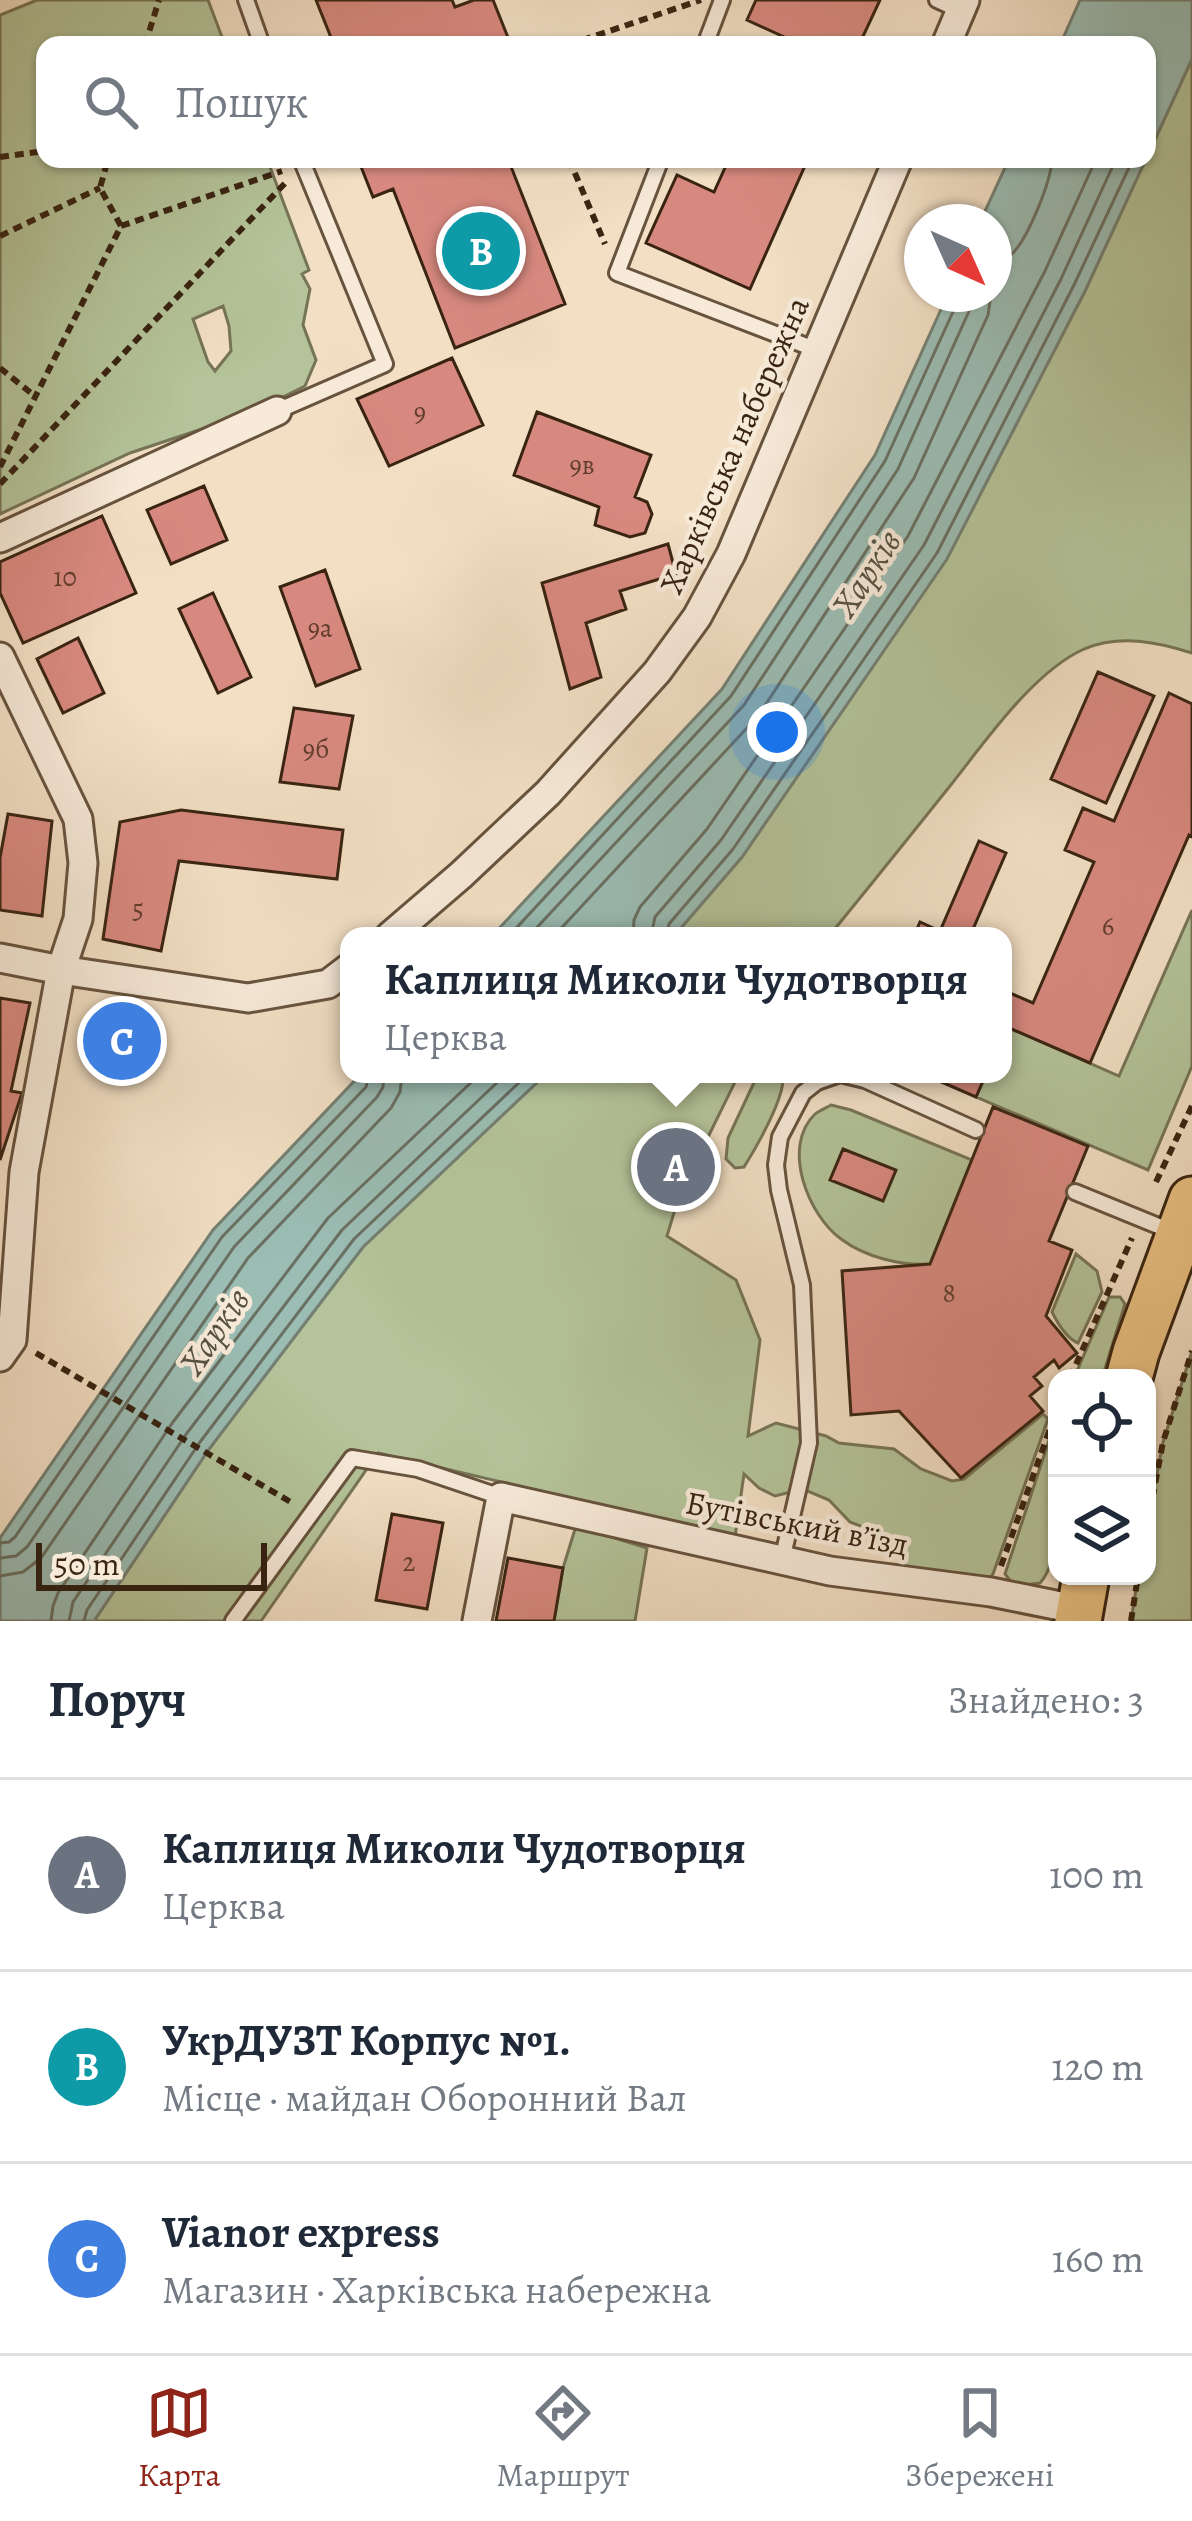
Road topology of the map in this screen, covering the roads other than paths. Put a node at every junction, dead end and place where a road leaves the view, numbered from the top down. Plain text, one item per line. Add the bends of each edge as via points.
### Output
1 (246, 0) edge
2 (722, 0) edge
3 (954, 4) edge
4 (259, 36) edge
5 (708, 36) edge
6 (948, 36) edge
7 (305, 168) edge
8 (658, 168) edge
9 (894, 168) edge
10 (817, 350) junction
11 (277, 411) joint
12 (0, 538) edge
13 (0, 657) edge
14 (400, 927) edge
15 (0, 958) edge
16 (61, 970) junction
17 (340, 974) edge
18 (816, 1083) edge
19 (872, 1083) edge
20 (976, 1130) dead end
21 (1075, 1192) dead end
22 (1170, 1218) edge
23 (0, 1358) edge
24 (1131, 1369) edge
25 (501, 1497) junction
26 (782, 1560) junction
27 (1082, 1602) edge
28 (233, 1621) edge
29 (477, 1621) edge

1 - 4 lane
2 - 5 lane
3 - 6 street
7 - 11 lane via 385,364
8 - 10 lane via 617,273
9 - 10 street, Харківська набережна
10 - 14 street, Харківська набережна via 698,616 548,793
11 - 12 street
13 - 16 street via 78,819 78,919
15 - 16 street
16 - 17 street via 248,998
16 - 23 street via 23,1172 12,1340
18 - 26 lane via 787,1121 776,1165 802,1286 809,1443
19 - 20 lane
21 - 22 lane
22 - 24 main road
25 - 26 street, Бутівський в’їзд
25 - 28 lane via 418,1469 352,1458
25 - 29 street
26 - 27 street, Бутівський в’їзд

